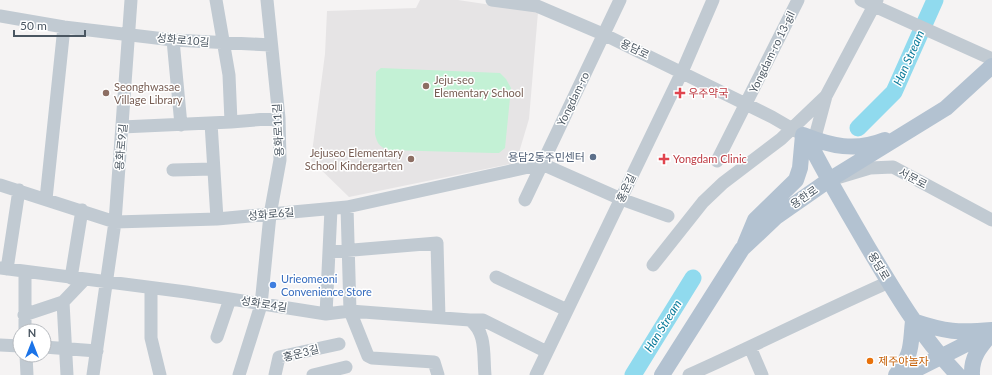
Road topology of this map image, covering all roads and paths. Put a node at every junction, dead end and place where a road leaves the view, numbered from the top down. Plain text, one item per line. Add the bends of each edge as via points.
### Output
1 (130, 0) edge
2 (216, 0) edge
3 (268, 0) edge
4 (492, 0) edge
5 (620, 0) edge
6 (713, 0) edge
7 (798, 0) edge
8 (861, 0) edge
9 (538, 3) edge
10 (875, 3) edge
11 (0, 16) edge
12 (64, 27) junction
13 (128, 35) junction
14 (605, 35) junction
15 (173, 40) junction
16 (223, 43) junction
17 (271, 45) junction
18 (992, 59) edge
19 (992, 66) edge
20 (682, 72) junction
21 (826, 96) junction
22 (746, 104) junction
23 (279, 118) junction
24 (231, 122) junction
25 (211, 124) junction
26 (181, 125) junction
27 (122, 127) junction
28 (910, 130) junction
29 (805, 138) junction
30 (717, 160) dead end
31 (542, 164) junction
32 (213, 169) junction
33 (173, 170) dead end
34 (829, 180) junction
35 (0, 185) edge
36 (19, 190) junction
37 (46, 198) junction
38 (621, 199) junction
39 (526, 200) dead end
40 (347, 207) junction
41 (331, 209) junction
42 (82, 210) junction
43 (270, 215) junction
44 (668, 216) dead end
45 (217, 219) junction
46 (992, 220) edge
47 (115, 222) junction
48 (743, 249) junction
49 (348, 250) junction
50 (329, 252) junction
51 (653, 265) dead end
52 (3, 269) edge
53 (25, 272) junction
54 (496, 277) dead end
55 (78, 279) junction
56 (888, 282) junction
57 (107, 283) junction
58 (151, 288) junction
59 (230, 299) junction
60 (63, 302) junction
61 (261, 305) junction
62 (568, 310) junction
63 (350, 311) junction
64 (326, 314) junction
65 (24, 315) junction
66 (439, 318) junction
67 (470, 320) junction
68 (913, 321) junction
69 (24, 323) edge
70 (992, 332) edge
71 (217, 337) dead end
72 (339, 344) dead end
73 (0, 345) edge
74 (12, 346) edge
75 (52, 347) edge
76 (750, 347) junction
77 (66, 348) junction
78 (97, 351) junction
79 (547, 352) junction
80 (941, 357) junction
81 (26, 363) edge
82 (346, 367) dead end
83 (26, 375) edge
84 (67, 375) edge
85 (93, 375) edge
86 (160, 375) edge
87 (239, 375) edge
88 (275, 375) edge
89 (313, 375) edge
90 (438, 375) edge
91 (485, 375) edge
92 (536, 375) edge
93 (662, 375) edge
94 (689, 375) edge
95 (762, 375) edge
96 (896, 375) edge
97 (905, 375) edge
98 (958, 375) edge
99 (972, 375) edge

1 - 13 street, 용화로9길
2 - 16 street
3 - 17 street, 용화로11길
4 - 9 street, 용담로
5 - 14 street, Yongdam-ro
6 - 20 street, 홍운길
7 - 22 street, Yongdam-ro 13-gil
8 - 10 street
9 - 14 street, 용담로
10 - 18 street via 952,43
10 - 21 street
11 - 12 street, 성화로10길
12 - 13 street, 성화로10길
12 - 37 street
13 - 15 street, 성화로10길
13 - 27 street, 용화로9길
14 - 20 street, 용담로
14 - 31 street, Yongdam-ro
15 - 16 street, 성화로10길
15 - 26 street
16 - 17 street, 성화로10길
16 - 24 street via 229,75
17 - 23 street, 용화로11길
19 - 28 main road, 용한로 via 946,108
20 - 22 street, 용담로
20 - 38 street, 홍운길
21 - 29 street
21 - 29 street
22 - 29 street via 772,116
22 - 30 street
23 - 24 street
23 - 43 street, 용화로11길 via 280,160
24 - 25 street
25 - 26 street
25 - 32 street
26 - 27 street
27 - 47 street, 용화로9길
28 - 29 main road via 861,146 828,145
28 - 34 main road, 용한로
29 - 34 main road, 용담로
29 - 48 main road via 796,180 755,220
29 - 51 street via 781,139 723,183 703,202
31 - 38 street
31 - 39 street, Yongdam-ro
31 - 40 street, 성화로6길
32 - 33 street
32 - 45 street
34 - 46 street, 서문로 via 870,168 892,168
34 - 48 main road, 용한로 via 776,217
34 - 56 main road, 용담로
35 - 36 street, 성화로6길
36 - 37 street, 성화로6길
36 - 52 street
37 - 42 street, 성화로6길
38 - 44 street
38 - 62 street, 홍운길
40 - 41 street, 성화로6길
40 - 49 street
41 - 43 street, 성화로6길
41 - 50 street
42 - 47 street, 성화로6길
42 - 55 street
43 - 45 street, 성화로6길
43 - 61 street, 용화로11길
45 - 47 street, 성화로6길
47 - 57 street, 용화로9길
48 - 93 main road, 용한로
49 - 50 street
49 - 63 street
49 - 66 street via 437,243
50 - 64 street
52 - 53 street, 성화로4길
53 - 55 street, 성화로4길
53 - 65 street
54 - 62 street
55 - 57 street, 성화로4길
55 - 60 street
56 - 68 main road, 용담로
56 - 76 street
57 - 58 street, 성화로4길
57 - 78 street, 용화로9길
58 - 59 street, 성화로4길
58 - 86 street via 151,338
59 - 61 street, 성화로4길
59 - 71 street
60 - 65 street
60 - 77 street
61 - 64 street, 성화로4길
61 - 87 street, 용화로11길
62 - 79 street, 홍운길
63 - 64 street, 성화로4길
63 - 66 street, 성화로4길
63 - 90 street via 368,356 434,362
65 - 69 street
66 - 67 street, 성화로4길
67 - 79 street, 성화로4길 via 483,320
67 - 91 street via 478,327 482,338
68 - 70 main road via 939,330 959,333
68 - 80 main road, 용담로
68 - 96 main road via 910,353
70 - 80 main road
70 - 99 main road via 976,352
72 - 88 street, 홍운3길 via 279,358
73 - 74 street
75 - 77 street
76 - 94 street
76 - 95 street
77 - 78 street
77 - 84 street
78 - 85 street, 용화로9길
79 - 92 street, 홍운길
80 - 97 main road
80 - 98 main road, 용담로
81 - 83 street
82 - 89 street

